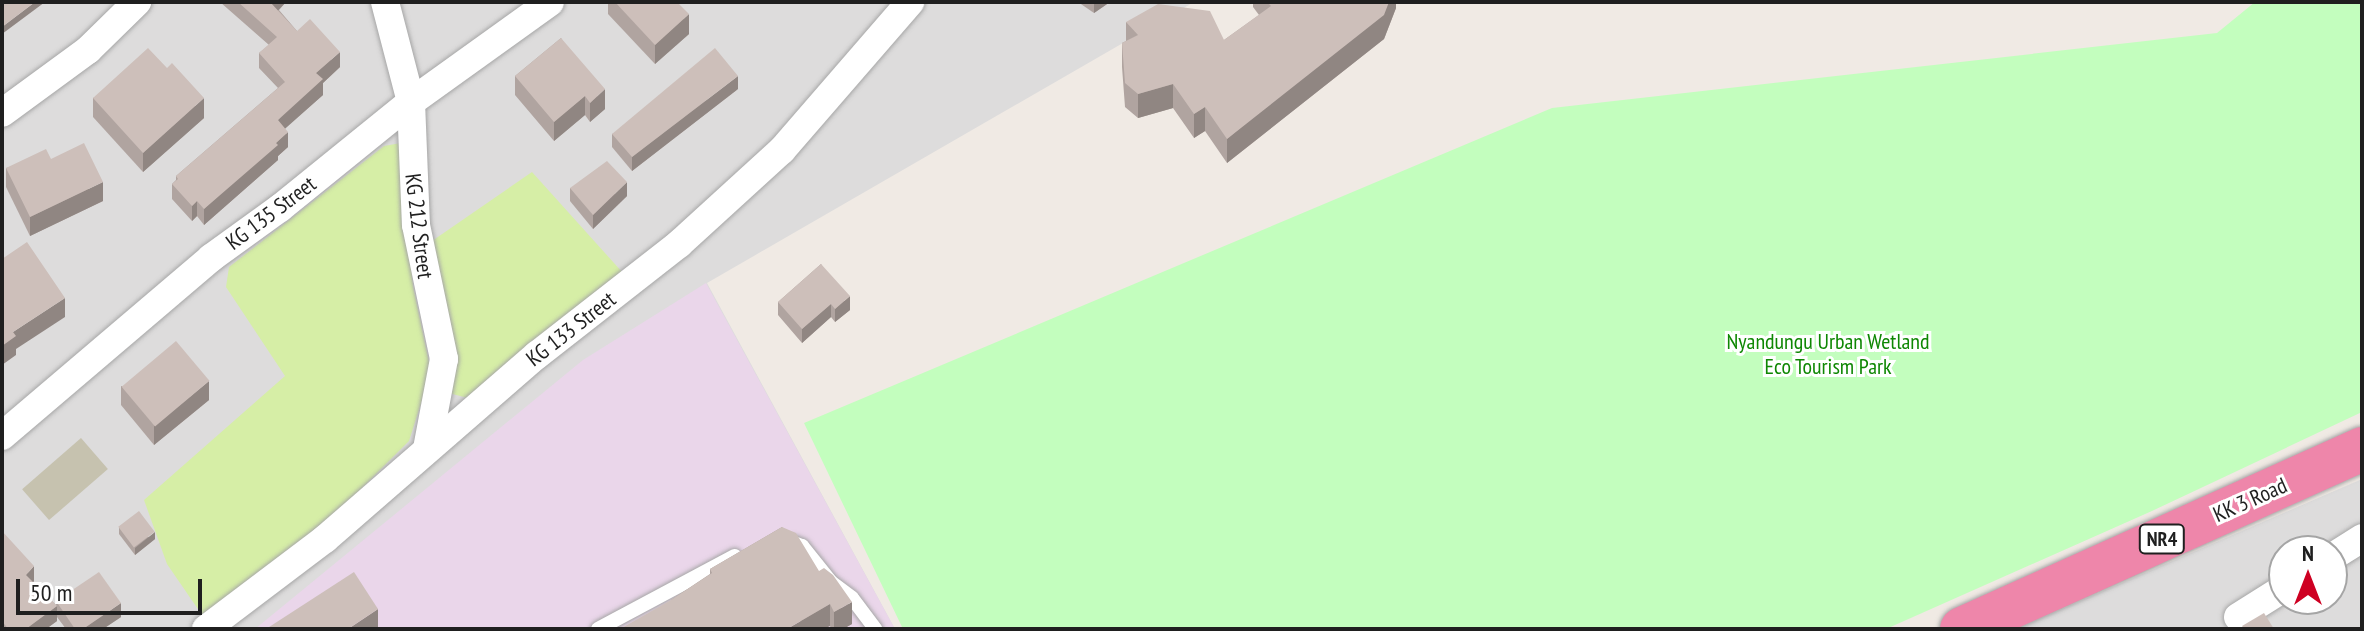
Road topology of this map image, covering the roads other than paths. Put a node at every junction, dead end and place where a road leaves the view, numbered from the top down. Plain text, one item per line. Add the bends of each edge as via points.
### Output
1 (137, 2) edge
2 (385, 2) edge
3 (550, 2) edge
4 (910, 2) edge
5 (411, 102) junction
6 (2, 113) edge
7 (2, 436) edge
8 (427, 449) junction
9 (2362, 449) edge
10 (781, 537) edge
11 (754, 552) edge
12 (2268, 598) edge
13 (2238, 617) dead end
14 (206, 629) edge
15 (598, 629) edge
16 (875, 629) edge
17 (1962, 629) edge

1 - 6 street via 88,50
2 - 5 street, KG 212 Street
3 - 5 street, KG 135 Street
4 - 8 street, KG 133 Street via 782,150 679,244
5 - 7 street, KG 135 Street via 211,258
5 - 8 street, KG 212 Street via 416,225 444,359
8 - 14 street, KG 133 Street via 325,539
9 - 17 highway, KK 3 Road / NR4
10 - 16 lane via 802,546
11 - 15 lane via 730,557
12 - 13 street

